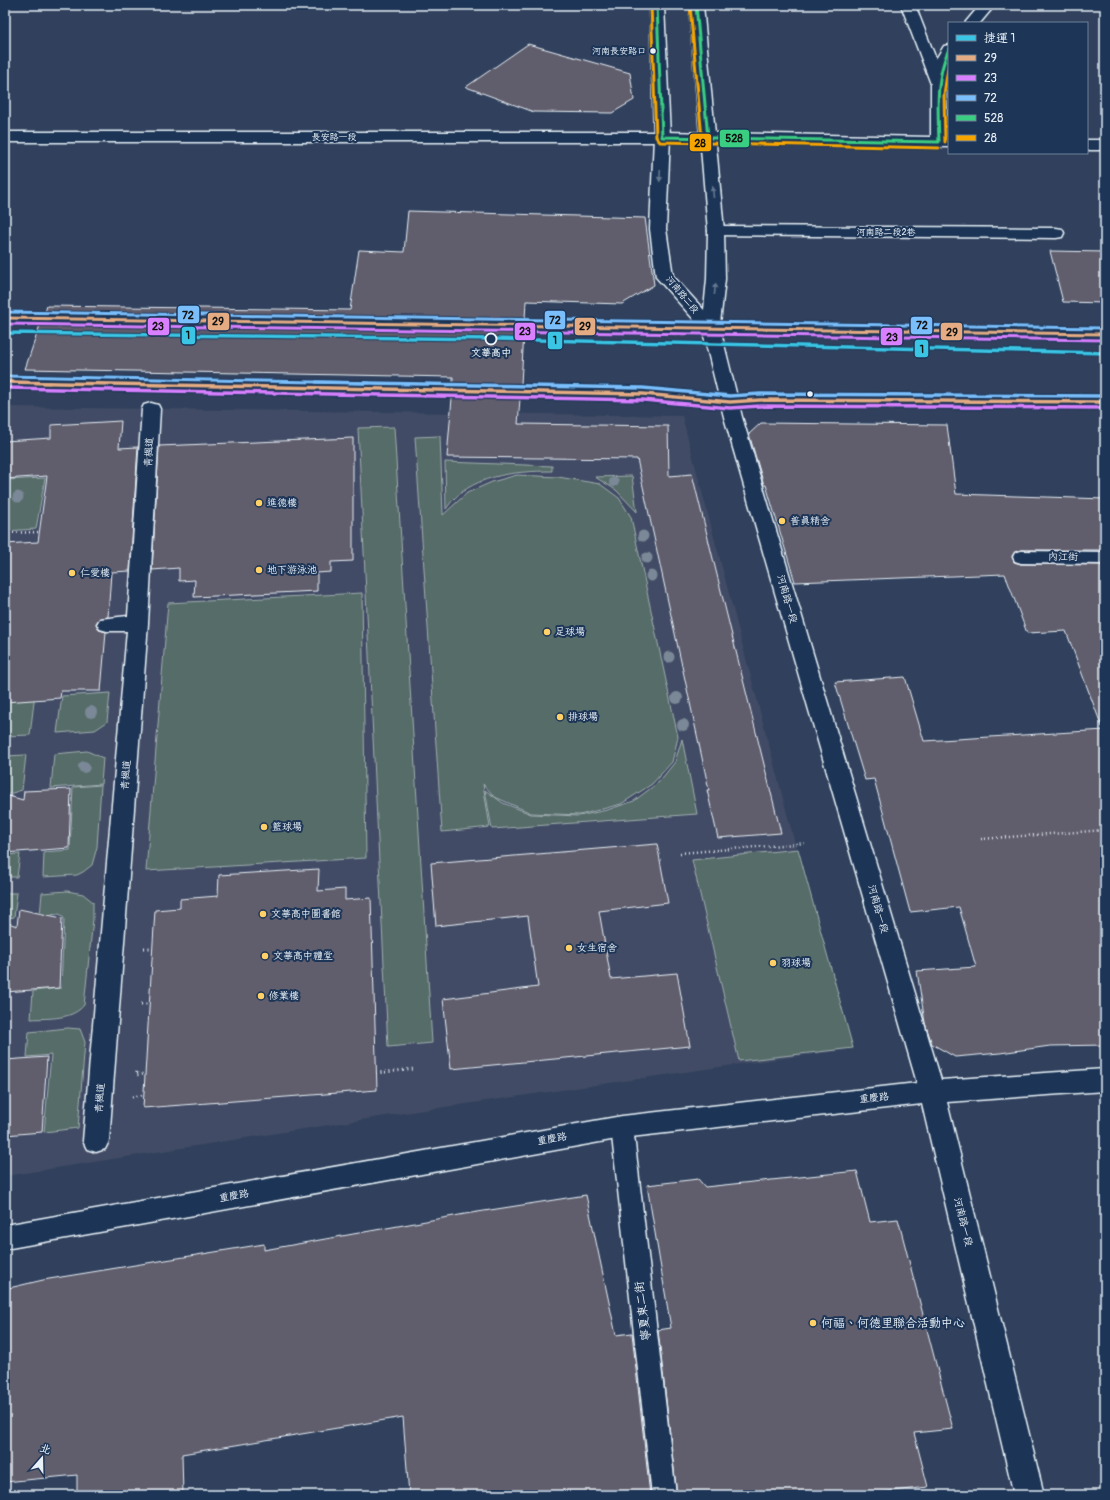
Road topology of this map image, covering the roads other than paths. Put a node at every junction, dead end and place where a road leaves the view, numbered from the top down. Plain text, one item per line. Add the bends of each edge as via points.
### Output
1 (657, 5) edge
2 (696, 5) edge
3 (908, 5) edge
4 (988, 5) edge
5 (973, 22) edge
6 (948, 50) edge
7 (938, 83) junction
8 (5, 137) edge
9 (662, 137) junction
10 (708, 138) junction
11 (944, 142) edge
12 (1088, 145) edge
13 (1105, 145) edge
14 (716, 231) junction
15 (1056, 233) dead end
16 (5, 318) edge
17 (711, 328) junction
18 (1105, 334) edge
19 (5, 382) edge
20 (730, 402) junction
21 (1105, 402) edge
22 (151, 408) dead end
23 (1021, 557) dead end
24 (1105, 558) edge
25 (138, 623) junction
26 (107, 624) dead end
27 (1105, 1080) edge
28 (932, 1092) junction
29 (622, 1127) junction
30 (96, 1141) dead end
31 (5, 1237) edge
32 (664, 1495) edge
33 (1029, 1495) edge

1 - 9 street, 河南路二段
2 - 10 street, 河南路二段
3 - 7 street
4 - 5 street
6 - 7 street
7 - 11 street
8 - 9 street, 長安路一段
9 - 10 street, 長安路一段
9 -> 17 street, 河南路二段 via 658,229 665,277
10 - 11 street, 長安路一段
14 -> 10 street, 河南路二段
12 - 13 street
14 - 15 street, 河南路二段2巷
17 -> 14 street, 河南路二段 via 716,280
16 - 17 street
17 - 18 street
17 - 20 street, 河南路一段
19 - 20 street via 642,394
20 - 21 street
20 - 28 street, 河南路一段
22 - 25 street, 青楓道
23 - 24 lane, 內江街
25 - 26 street
25 - 30 street, 青楓道
27 - 28 street, 重慶路
28 - 29 street, 重慶路
28 - 33 street, 河南路一段
29 - 31 street, 重慶路
29 - 32 lane, 寧夏東二街

